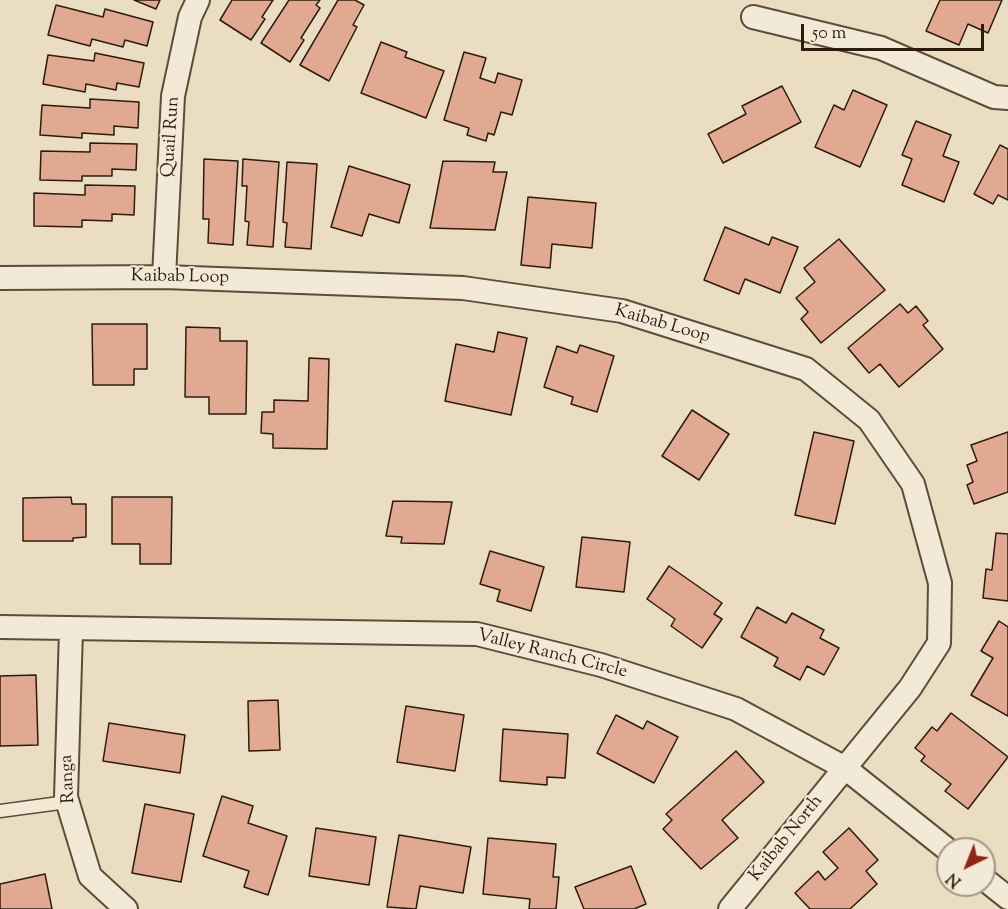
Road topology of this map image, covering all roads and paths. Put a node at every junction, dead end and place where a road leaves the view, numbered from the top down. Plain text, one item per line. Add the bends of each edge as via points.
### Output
1 (198, 0) edge
2 (753, 17) dead end
3 (1008, 99) edge
4 (164, 277) junction
5 (0, 278) edge
6 (0, 627) edge
7 (71, 630) junction
8 (845, 768) junction
9 (68, 802) junction
10 (0, 811) edge
11 (936, 840) edge
12 (996, 888) edge
13 (1008, 898) edge
14 (126, 909) edge
15 (730, 909) edge

1 - 4 street, Quail Run via 190,16 173,96
2 - 3 street via 881,48 994,98
4 - 5 street, Kaibab Loop
4 - 8 street, Kaibab Loop via 464,288 577,304 622,311 806,369 869,420 913,483 940,583 939,643 910,688
6 - 7 street, Valley Ranch Circle
7 - 8 street, Valley Ranch Circle via 477,634 601,665 736,709
7 - 9 street, Ranga
8 - 11 street, Valley Ranch Circle
8 - 15 street, Kaibab North
9 - 10 lane
9 - 14 street, Ranga via 90,876
12 - 13 street

